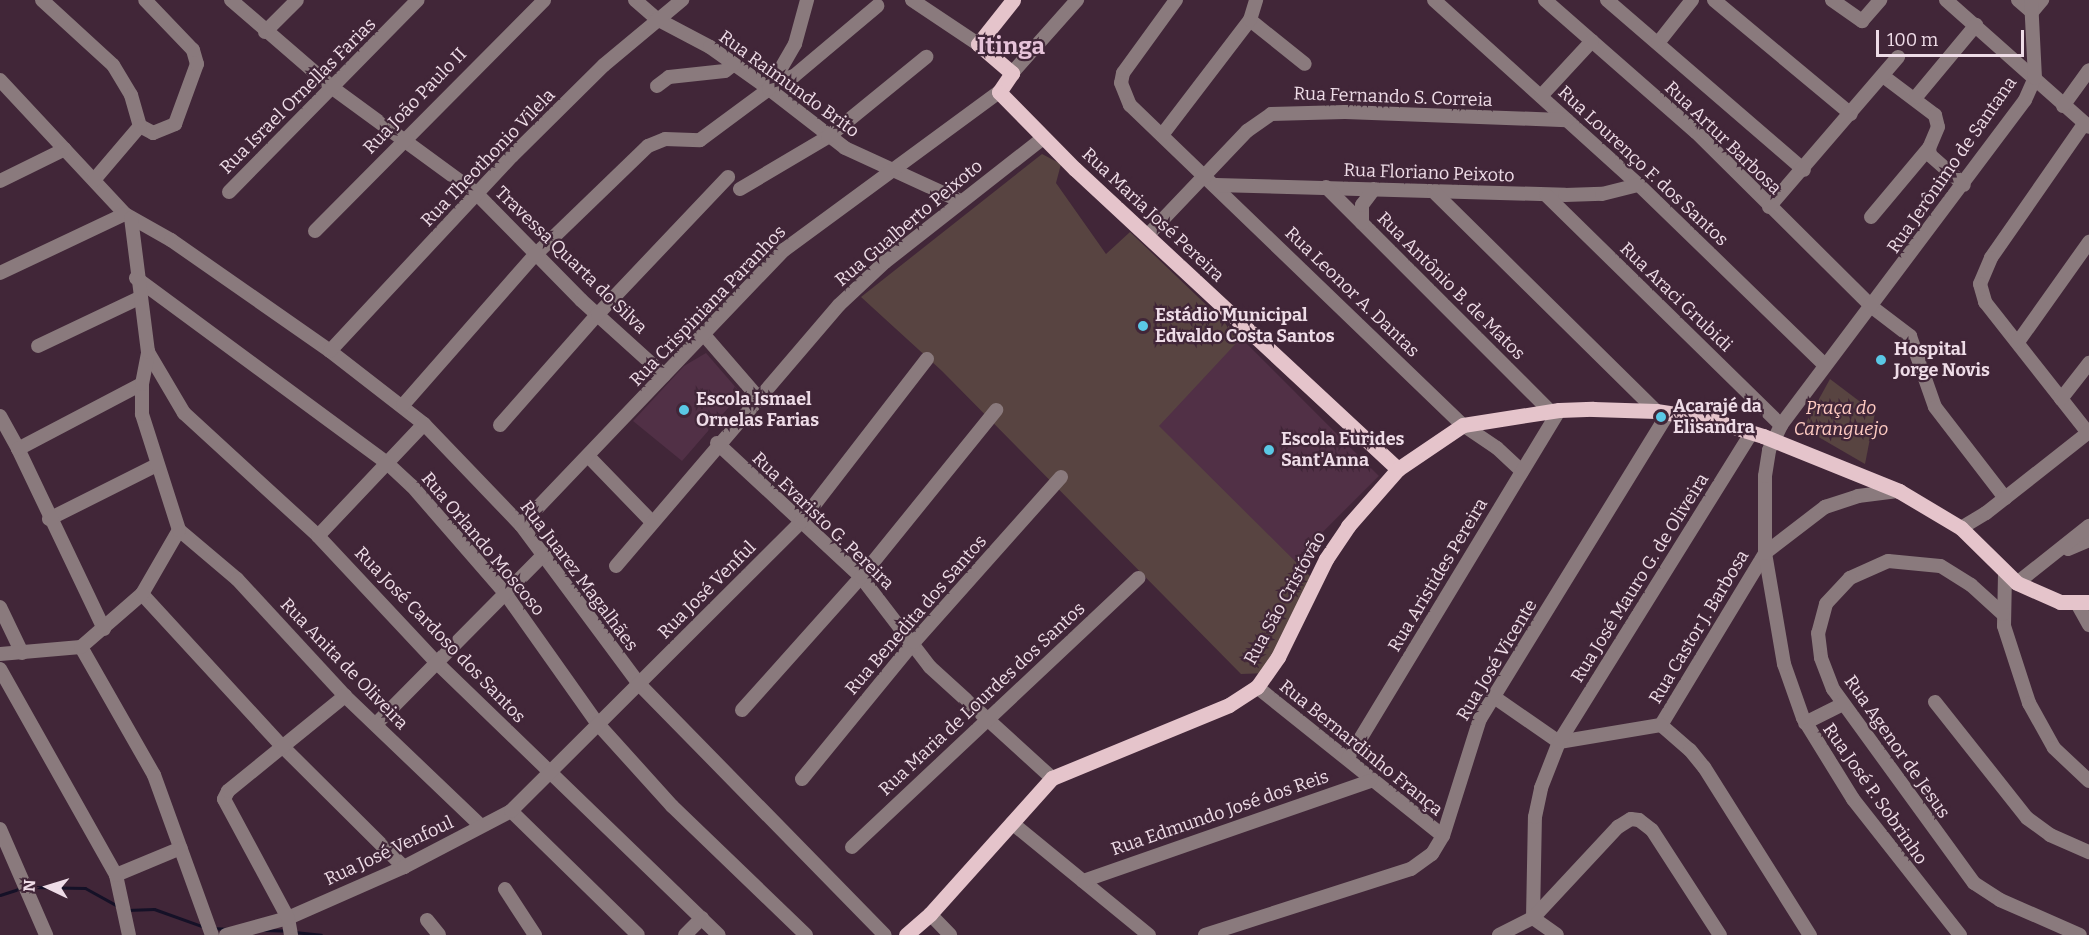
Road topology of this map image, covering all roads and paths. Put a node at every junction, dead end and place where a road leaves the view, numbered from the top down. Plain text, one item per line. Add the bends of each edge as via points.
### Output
1 (42, 0) edge
2 (145, 0) edge
3 (231, 0) edge
4 (297, 0) edge
5 (418, 0) edge
6 (544, 0) edge
7 (635, 0) edge
8 (682, 0) edge
9 (807, 0) edge
10 (912, 0) edge
11 (1014, 0) edge
12 (1077, 0) edge
13 (1176, 0) edge
14 (1256, 0) edge
15 (1434, 0) edge
16 (1545, 0) edge
17 (1607, 0) edge
18 (1692, 0) edge
19 (1714, 0) edge
20 (1832, 0) edge
21 (1880, 0) edge
22 (1946, 0) edge
23 (2018, 0) edge
24 (2042, 0) edge
25 (877, 6) dead end
26 (2032, 6) edge
27 (657, 19) junction
28 (1250, 20) junction
29 (1976, 25) junction
30 (266, 32) junction
31 (1592, 41) junction
32 (1658, 43) junction
33 (978, 44) junction
34 (926, 57) dead end
35 (1898, 57) dead end
36 (734, 64) junction
37 (1305, 64) dead end
38 (2089, 70) edge
39 (1012, 73) junction
40 (1883, 76) junction
41 (2035, 78) junction
42 (2, 85) edge
43 (657, 86) dead end
44 (772, 86) junction
45 (334, 89) junction
46 (999, 92) junction
47 (1541, 96) junction
48 (1916, 97) junction
49 (2063, 106) junction
50 (1851, 114) junction
51 (1567, 120) junction
52 (2086, 125) edge
53 (140, 126) junction
54 (1162, 135) junction
55 (828, 137) junction
56 (1043, 138) junction
57 (402, 140) junction
58 (1929, 148) junction
59 (65, 149) junction
60 (1804, 170) junction
61 (889, 171) junction
62 (1205, 174) junction
63 (728, 177) dead end
64 (94, 180) junction
65 (0, 181) edge
66 (1640, 184) junction
67 (1216, 185) junction
68 (1964, 185) junction
69 (1326, 188) junction
70 (740, 189) dead end
71 (1374, 189) junction
72 (229, 192) dead end
73 (1434, 192) junction
74 (476, 193) junction
75 (1546, 195) junction
76 (961, 201) junction
77 (1769, 207) junction
78 (128, 216) junction
79 (1871, 218) dead end
80 (1362, 223) junction
81 (315, 231) dead end
82 (1147, 236) junction
83 (2089, 242) edge
84 (535, 255) junction
85 (0, 273) edge
86 (136, 278) junction
87 (139, 298) junction
88 (1872, 307) junction
89 (597, 314) junction
90 (705, 336) junction
91 (2018, 342) junction
92 (38, 346) dead end
93 (330, 351) junction
94 (148, 352) junction
95 (927, 359) dead end
96 (1824, 363) junction
97 (2089, 363) edge
98 (664, 375) junction
99 (142, 384) junction
100 (757, 396) junction
101 (2061, 399) junction
102 (403, 405) junction
103 (996, 410) dead end
104 (1554, 411) junction
105 (1662, 412) junction
106 (0, 416) edge
107 (424, 424) junction
108 (500, 425) dead end
109 (1463, 425) junction
110 (1781, 425) junction
111 (1751, 433) junction
112 (2088, 433) edge
113 (1773, 439) junction
114 (717, 443) junction
115 (18, 449) junction
116 (588, 457) junction
117 (387, 462) junction
118 (156, 465) junction
119 (1398, 470) junction
120 (1522, 471) junction
121 (1061, 477) dead end
122 (1899, 491) junction
123 (2005, 498) junction
124 (50, 519) junction
125 (652, 522) junction
126 (801, 522) junction
127 (521, 525) junction
128 (2089, 526) edge
129 (1961, 528) junction
130 (179, 530) junction
131 (318, 536) junction
132 (2089, 540) edge
133 (1765, 553) junction
134 (544, 554) junction
135 (2052, 555) junction
136 (616, 566) dead end
137 (861, 577) junction
138 (1138, 578) dead end
139 (2011, 578) junction
140 (505, 593) junction
141 (142, 594) junction
142 (2083, 603) edge
143 (0, 608) edge
144 (2002, 614) junction
145 (2089, 625) edge
146 (104, 629) junction
147 (914, 642) junction
148 (81, 647) junction
149 (22, 653) junction
150 (0, 654) edge
151 (436, 662) junction
152 (0, 669) edge
153 (639, 684) junction
154 (1257, 687) junction
155 (345, 696) junction
156 (1494, 697) junction
157 (1935, 702) dead end
158 (1843, 704) junction
159 (742, 710) dead end
160 (987, 718) junction
161 (597, 723) junction
162 (1805, 723) junction
163 (376, 724) junction
164 (1661, 725) junction
165 (1559, 742) junction
166 (282, 746) junction
167 (1348, 759) junction
168 (552, 772) junction
169 (1052, 778) junction
170 (802, 779) dead end
171 (1370, 781) junction
172 (2089, 781) edge
173 (511, 811) junction
174 (1012, 823) junction
175 (481, 826) junction
176 (0, 829) edge
177 (1443, 836) junction
178 (852, 847) dead end
179 (181, 848) junction
180 (2089, 852) edge
181 (404, 867) junction
182 (116, 875) junction
183 (1083, 881) junction
184 (505, 889) dead end
185 (930, 914) junction
186 (288, 918) junction
187 (702, 918) junction
188 (1533, 918) junction
189 (427, 920) dead end
190 (42, 934) edge
191 (129, 935) edge
192 (212, 935) edge
193 (225, 935) edge
194 (291, 935) edge
195 (439, 935) edge
196 (535, 935) edge
197 (638, 935) edge
198 (685, 935) edge
199 (719, 935) edge
200 (806, 935) edge
201 (885, 935) edge
202 (906, 935) edge
203 (950, 935) edge
204 (1149, 935) edge
205 (1205, 935) edge
206 (1499, 935) edge
207 (1557, 935) edge
208 (1720, 935) edge
209 (1810, 935) edge
210 (1960, 935) edge
211 (2080, 935) edge

1 - 53 street via 113,65 131,95
2 - 53 street via 193,50 197,64 175,124 153,132
3 - 30 street, Travessa Quarta do Silva
4 - 30 street
5 - 45 street, Rua Israel Ornellas Farias
6 - 57 street, Rua João Paulo II
7 - 27 street, Rua Raimundo Brito
8 - 27 street, Rua Theothonio Vilela
9 - 44 street via 795,44
10 - 33 street
11 - 33 main road
12 - 39 street
13 - 54 street, Rua Leonor A. Dantas via 1131,60 1121,83 1130,105
14 - 28 street
15 - 47 street, Rua Lourenço F. dos Santos
16 - 31 street, Rua Artur Barbosa
17 - 32 street
18 - 32 street
19 - 50 street
20 - 21 street via 1858,21 1865,20
22 - 29 street
23 - 26 street
24 - 26 street
25 - 44 street via 794,76
26 - 41 street, Rua Jerônimo de Santana
27 - 36 street, Rua Raimundo Brito
27 - 74 street, Rua Theothonio Vilela
28 - 37 street
28 - 54 street
29 - 41 street
29 - 48 street
30 - 45 street, Travessa Quarta do Silva
31 - 47 street
31 - 77 street, Rua Artur Barbosa via 1696,132
32 - 60 street
33 - 39 main road
34 - 55 street
35 - 40 street
36 - 43 street via 725,71 669,77
36 - 44 street, Rua Raimundo Brito
38 - 49 street
39 - 46 main road
40 - 48 street
40 - 50 street
41 - 49 street
41 - 68 street, Rua Jerônimo de Santana via 2025,100
42 - 59 street, Rua Juarez Magalhães
44 - 55 street, Rua Raimundo Brito
44 - 84 street via 700,140 665,139 648,146
45 - 57 street, Travessa Quarta do Silva
45 - 72 street, Rua Israel Ornellas Farias
46 - 56 main road, Rua Maria José Pereira
46 - 61 street, Rua Crispiniana Paranhos
47 - 51 street, Rua Lourenço F. dos Santos
48 - 58 street via 1939,121
49 - 52 street
50 - 60 street
51 - 62 street, Rua Fernando S. Correia via 1280,112 1263,118
51 - 66 street, Rua Lourenço F. dos Santos
52 - 91 street via 1983,273 1980,284 1985,303
53 - 64 street
54 - 62 street, Rua Leonor A. Dantas
55 - 61 street, Rua Raimundo Brito
55 - 70 street
56 - 76 street, Rua Gualberto Peixoto
56 - 82 main road, Rua Maria José Pereira
57 - 74 street, Travessa Quarta do Silva
57 - 81 street, Rua João Paulo II
58 - 68 street via 1936,162
58 - 79 street
59 - 64 street, Rua Juarez Magalhães
59 - 65 street
60 - 77 street
61 - 76 street, Rua Raimundo Brito
61 - 90 street, Rua Crispiniana Paranhos via 784,250
62 - 67 street, Rua Leonor A. Dantas
62 - 82 street, Rua Fernando S. Correia
63 - 89 street
64 - 78 street, Rua Juarez Magalhães
66 - 75 street, Rua Floriano Peixoto via 1602,194
66 - 96 street, Rua Lourenço F. dos Santos
67 - 69 street, Rua Floriano Peixoto
67 - 109 street, Rua Leonor A. Dantas
68 - 88 street, Rua Jerônimo de Santana
69 - 71 street, Rua Floriano Peixoto
69 - 80 street, Rua Antônio B. de Matos
71 - 73 street, Rua Floriano Peixoto
71 - 80 street via 1362,205
73 - 75 street, Rua Floriano Peixoto
73 - 105 street
74 - 84 street, Travessa Quarta do Silva
74 - 93 street, Rua Theothonio Vilela
75 - 110 street, Rua Araci Grubidi
76 - 100 street, Rua Gualberto Peixoto via 860,284
77 - 88 street, Rua Artur Barbosa
78 - 85 street
78 - 86 street
78 - 93 street, Rua Juarez Magalhães via 171,240
80 - 104 street, Rua Antônio B. de Matos
82 - 119 main road, Rua Maria José Pereira
83 - 91 street
84 - 89 street, Travessa Quarta do Silva
84 - 102 street
86 - 87 street
86 - 117 street, Rua Orlando Moscoso
87 - 92 street
87 - 94 street
88 - 96 street, Rua Jerônimo de Santana
88 - 123 street, Rua Artur Barbosa via 1910,336 1935,407
89 - 98 street, Travessa Quarta do Silva
89 - 108 street
90 - 98 street, Rua Crispiniana Paranhos
90 - 100 street
91 - 101 street
93 - 102 street, Rua Juarez Magalhães
94 - 99 street
94 - 131 street, Rua José Cardoso dos Santos via 184,413
95 - 126 street, Rua José Venful
96 - 110 street, Rua Castor J. Barbosa
97 - 101 street
98 - 116 street, Rua Crispiniana Paranhos
99 - 115 street
99 - 118 street via 144,423
100 - 114 street
101 - 112 street
102 - 107 street, Rua Juarez Magalhães
103 - 137 street
104 - 105 main road, Rua São Cristóvão
104 - 109 main road, Rua São Cristóvão
104 - 120 street, Rua Aristides Pereira
105 - 111 main road, Rua São Cristóvão
105 - 156 street, Rua José Vicente
106 - 115 street
107 - 117 street
107 - 127 street, Rua Juarez Magalhães
109 - 119 main road, Rua São Cristóvão
109 - 120 street, Rua Leonor A. Dantas
110 - 113 street, Rua Castor J. Barbosa
111 - 113 main road, Rua São Cristóvão
111 - 165 street, Rua José Mauro G. de Oliveira
112 - 123 street
113 - 122 main road, Rua São Cristóvão
113 - 133 street, Rua Castor J. Barbosa via 1765,476
114 - 125 street
114 - 126 street, Rua Evaristo G. Pereira
115 - 124 street
116 - 125 street
116 - 127 street, Rua Crispiniana Paranhos
117 - 131 street
117 - 140 street, Rua Orlando Moscoso
118 - 124 street
118 - 130 street
119 - 154 main road, Rua São Cristóvão via 1337,541 1283,648
120 - 167 street, Rua Aristides Pereira
121 - 147 street, Rua Benedita dos Santos
122 - 129 main road, Rua São Cristóvão
122 - 133 street via 1858,496 1825,507
123 - 129 street
124 - 146 street
125 - 136 street
126 - 137 street, Rua Evaristo G. Pereira
126 - 153 street, Rua José Venful
127 - 134 street, Rua Juarez Magalhães
128 - 135 street
129 - 139 main road, Rua São Cristóvão
130 - 141 street
130 - 155 street, Rua Anita de Oliveira via 237,579
131 - 151 street, Rua José Cardoso dos Santos
132 - 135 street
133 - 162 street, Rua José P. Sobrinho via 1784,664
133 - 164 street, Rua Castor J. Barbosa
134 - 140 street
134 - 153 street, Rua Juarez Magalhães
135 - 139 street
137 - 147 street, Rua Evaristo G. Pereira
137 - 159 street
138 - 160 street, Rua Maria de Lourdes dos Santos
139 - 142 main road, Rua São Cristóvão via 2046,597
139 - 144 street
140 - 151 street
140 - 161 street, Rua Orlando Moscoso
141 - 146 street
141 - 166 street
142 - 145 street
143 - 149 street
144 - 158 street, Rua Agenor de Jesus via 1971,585 1926,562 1888,561 1861,571 1836,590 1826,604 1818,633 1826,675
144 - 172 street via 2014,662 2039,722 2054,748
146 - 148 street
147 - 160 street, Rua Evaristo G. Pereira via 930,667
147 - 170 street, Rua Benedita dos Santos
148 - 149 street
148 - 179 street via 154,775
149 - 150 street
151 - 163 street
151 - 168 street, Rua José Cardoso dos Santos
152 - 182 street
153 - 161 street, Rua José Venful
153 - 201 street, Rua Juarez Magalhães
154 - 167 street, Rua Bernardinho França
154 - 169 main road, Rua São Cristóvão via 1229,705
155 - 163 street, Rua Anita de Oliveira
155 - 166 street
156 - 165 street
156 - 177 street, Rua José Vicente via 1474,730
157 - 180 street via 2027,818 2050,835
158 - 162 street
158 - 211 street, Rua Agenor de Jesus via 1974,882 2007,904
160 - 169 street, Rua Evaristo G. Pereira
160 - 178 street, Rua Maria de Lourdes dos Santos
161 - 168 street, Rua José Venfoul
161 - 200 street, Rua Orlando Moscoso via 672,806
162 - 210 street, Rua José P. Sobrinho via 1852,799
163 - 175 street, Rua Anita de Oliveira
164 - 165 street via 1604,738
164 - 209 street via 1704,767
165 - 188 street, Rua José Mauro G. de Oliveira via 1541,788 1535,817
166 - 181 street
166 - 186 street via 228,791 224,799
167 - 171 street, Rua Bernardinho França
168 - 173 street, Rua José Venfoul
168 - 187 street, Rua José Cardoso dos Santos
169 - 174 main road, Rua São Cristóvão
171 - 177 street, Rua Bernardinho França
171 - 183 street, Rua Edmundo José dos Reis
173 - 175 street, Rua José Venfoul
173 - 197 street
174 - 183 street
174 - 185 main road, Rua São Cristóvão
175 - 181 street, Rua José Venfoul
176 - 190 street
177 - 205 street, Rua José Vicente via 1432,854 1411,869
179 - 182 street
179 - 192 street
181 - 186 street, Rua José Venfoul
182 - 191 street
183 - 204 street
184 - 196 street
185 - 202 main road, Rua São Cristóvão
185 - 203 street
186 - 193 street, Rua José Venfoul
186 - 194 street
187 - 198 street
187 - 199 street, Rua José Cardoso dos Santos
188 - 206 street
188 - 207 street
188 - 208 street via 1618,827 1631,819 1652,830
189 - 195 street

